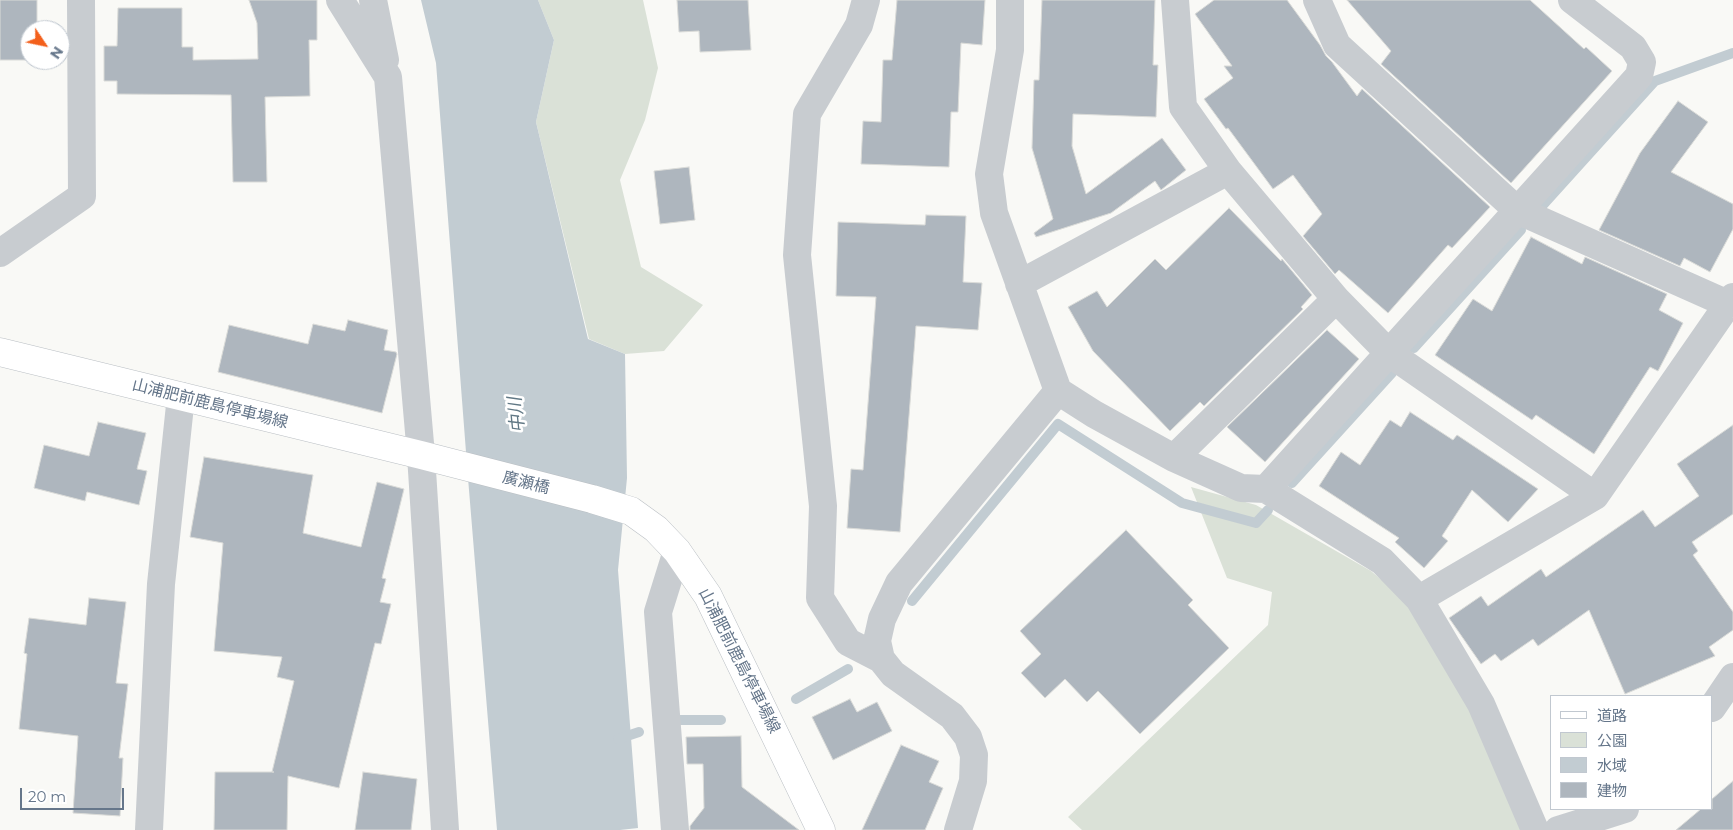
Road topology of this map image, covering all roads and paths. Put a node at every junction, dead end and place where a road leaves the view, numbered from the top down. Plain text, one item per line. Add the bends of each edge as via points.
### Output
1 (81, 0) edge
2 (340, 0) edge
3 (373, 0) edge
4 (866, 0) edge
5 (1010, 0) edge
6 (1175, 0) edge
7 (1316, 0) edge
8 (1572, 0) edge
9 (388, 77) junction
10 (1228, 171) junction
11 (1517, 210) junction
12 (0, 254) edge
13 (1020, 284) junction
14 (1336, 299) junction
15 (1730, 301) edge
16 (0, 352) edge
17 (1389, 352) junction
18 (1058, 391) junction
19 (181, 396) junction
20 (421, 456) junction
21 (1174, 458) junction
22 (1266, 489) junction
23 (1596, 496) junction
24 (631, 511) joint
25 (677, 551) junction
26 (1419, 599) junction
27 (881, 659) junction
28 (1733, 677) edge
29 (1713, 707) edge
30 (1622, 810) edge
31 (149, 830) edge
32 (445, 830) edge
33 (675, 830) edge
34 (821, 830) edge
35 (958, 830) edge
36 (1535, 830) edge
37 (1558, 830) edge

1 - 12 street via 82,196
2 - 9 street
3 - 9 street
4 - 27 street via 859,25 808,114 798,255 823,506 820,598 848,642
5 - 13 street via 1010,50 989,174 994,212
6 - 10 street via 1183,107
7 - 11 street via 1337,45
8 - 11 street via 1633,47 1642,62 1639,76
9 - 20 street
10 - 13 street
10 - 14 street
11 - 15 street
11 - 17 street
13 - 18 street
14 - 17 street
14 - 21 street
15 - 23 street
16 - 19 main road, 山浦肥前鹿島停車場線
17 - 22 street
17 - 23 street
18 - 21 street
18 - 27 street via 899,583 882,619 877,642
19 - 20 main road, 山浦肥前鹿島停車場線
19 - 31 street via 161,584
20 - 24 main road, 廣瀬橋
20 - 32 street
21 - 22 street via 1241,488
22 - 26 street via 1382,561
23 - 26 street
24 - 25 main road, 山浦肥前鹿島停車場線 via 656,529
25 - 33 street via 658,612
25 - 34 main road, 山浦肥前鹿島停車場線 via 708,596
26 - 36 street via 1482,704
27 - 35 street via 893,674 952,716 968,737 974,755 973,781
28 - 29 street
30 - 37 street

